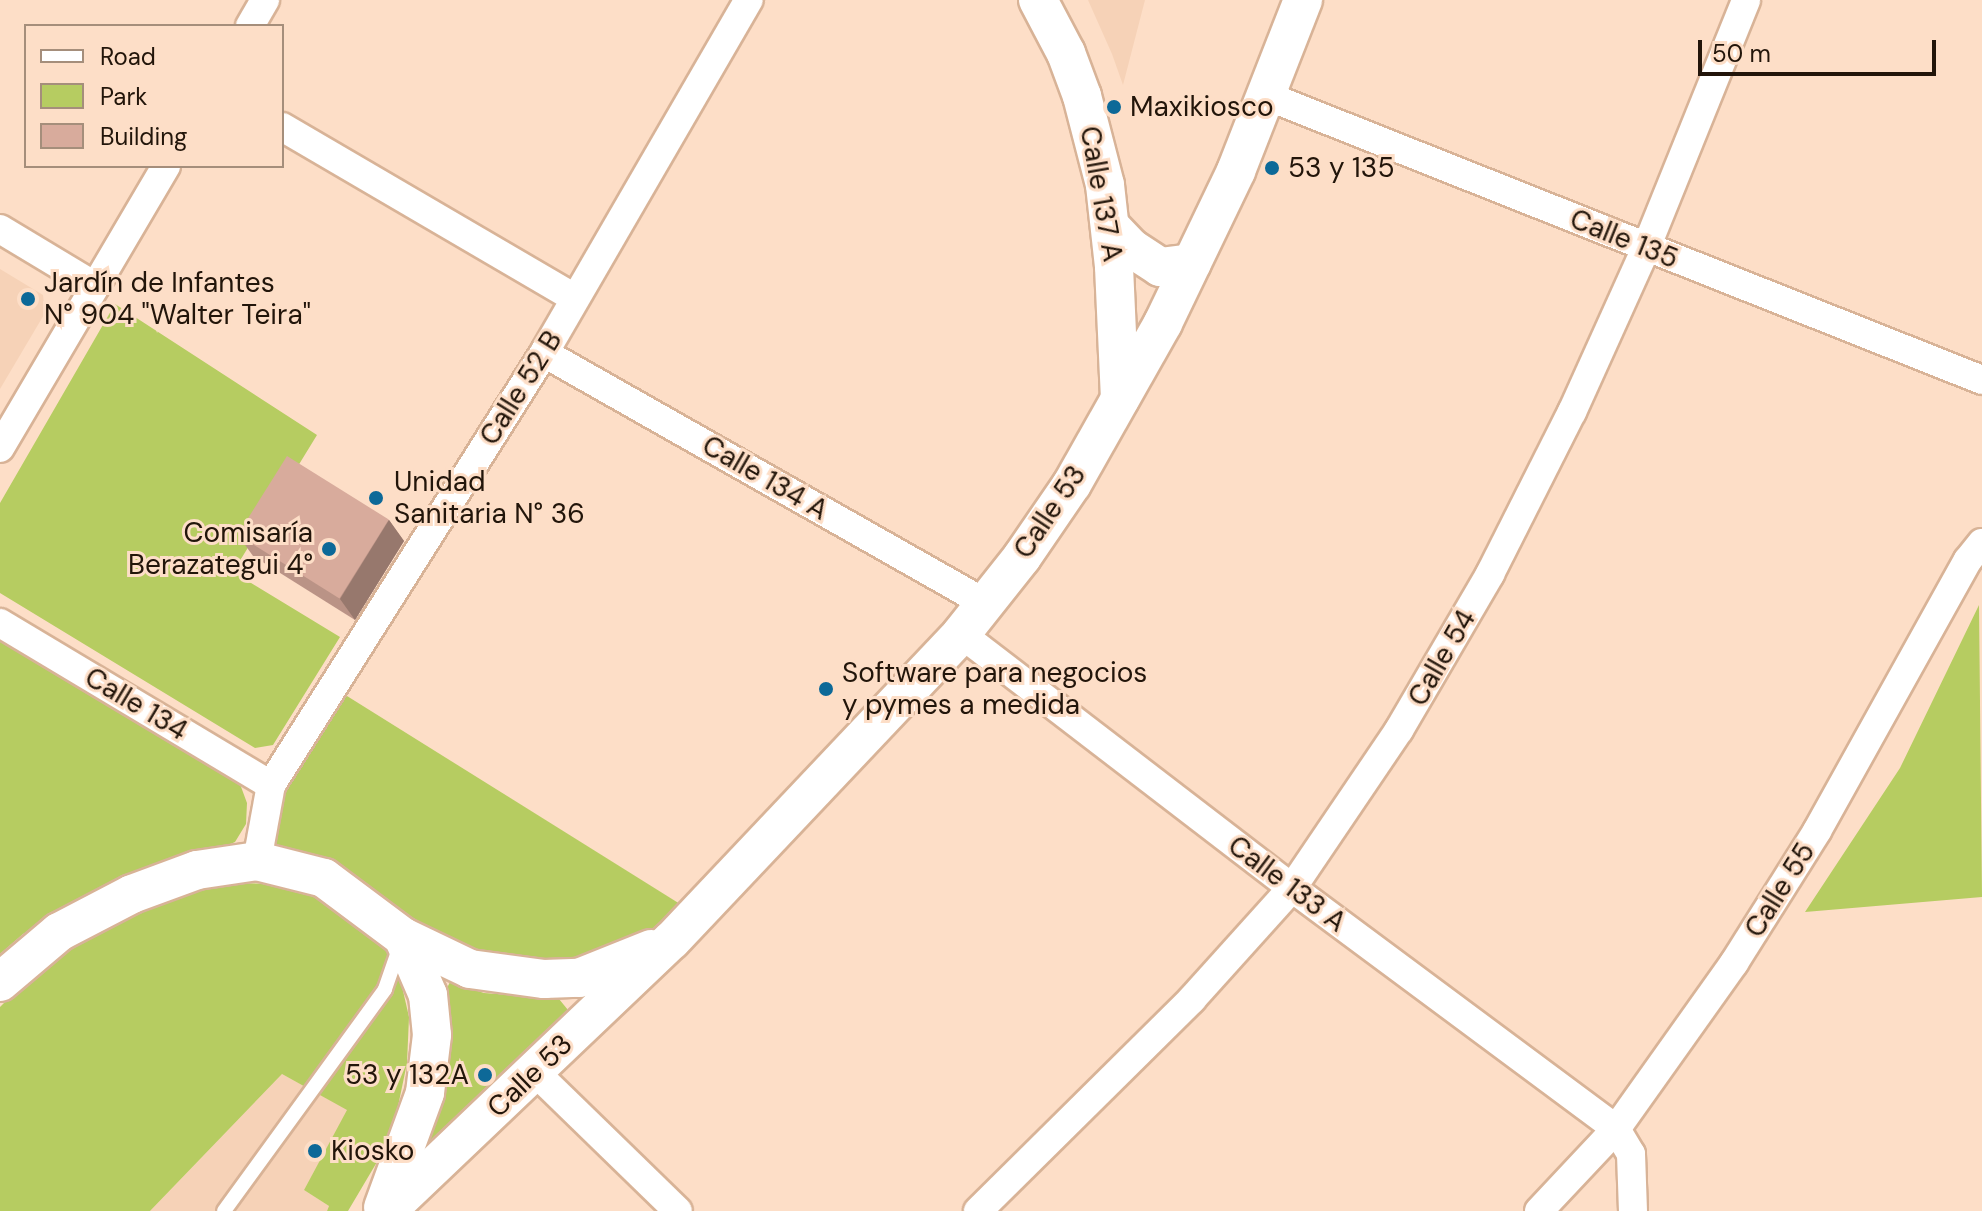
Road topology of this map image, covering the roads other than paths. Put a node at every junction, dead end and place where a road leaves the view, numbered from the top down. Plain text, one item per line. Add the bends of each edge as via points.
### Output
1 (265, 0) edge
2 (749, 0) edge
3 (1038, 0) edge
4 (1303, 0) edge
5 (1746, 0) edge
6 (251, 24) edge
7 (1267, 96) junction
8 (284, 128) edge
9 (165, 168) edge
10 (1110, 226) junction
11 (0, 229) edge
12 (1646, 248) junction
13 (1192, 263) junction
14 (95, 286) junction
15 (575, 298) junction
16 (544, 353) junction
17 (1982, 380) edge
18 (1120, 399) junction
19 (0, 448) edge
20 (1982, 543) edge
21 (985, 603) junction
22 (0, 623) edge
23 (961, 634) junction
24 (271, 785) junction
25 (257, 861) junction
26 (1292, 888) junction
27 (403, 937) junction
28 (672, 940) junction
29 (0, 982) edge
30 (535, 1072) junction
31 (1616, 1129) junction
32 (224, 1211) edge
33 (385, 1211) edge
34 (678, 1211) edge
35 (978, 1211) edge
36 (1539, 1211) edge
37 (1633, 1211) edge

1 - 6 street
2 - 15 street, Calle 52 B
3 - 10 main road, Calle 137 A via 1082,96
4 - 7 main road, Calle 53
5 - 12 street, Calle 54
7 - 12 street, Calle 135
7 - 13 main road, Calle 53
8 - 15 street
9 - 14 street
10 - 13 main road via 1160,267
10 - 18 main road, Calle 137 A
11 - 14 street
12 - 17 street, Calle 135
12 - 26 street, Calle 54 via 1572,412 1490,574 1399,730
13 - 18 main road, Calle 53
14 - 19 street
15 - 16 street, Calle 52 B
16 - 21 street, Calle 134 A
16 - 24 street, Calle 52 B
18 - 21 main road, Calle 53 via 1072,484
20 - 31 street, Calle 55 via 1817,831 1734,963
21 - 23 main road, Calle 53
22 - 24 street, Calle 134
23 - 26 street, Calle 133 A
23 - 28 main road, Calle 53
24 - 25 street, Calle 52 B
25 - 27 main road, Calle 53 via 324,878
25 - 29 main road via 197,870 132,894 59,932
26 - 31 street, Calle 133 A
26 - 35 street, Calle 54 via 1192,999
27 - 28 main road, Calle 53 via 470,969 544,979 579,978
27 - 32 lane via 385,989
27 - 33 main road via 428,995 432,1035 425,1093
28 - 30 main road, Calle 53
30 - 33 main road, Calle 53
30 - 34 street
31 - 36 street, Calle 55
31 - 37 street via 1631,1154

